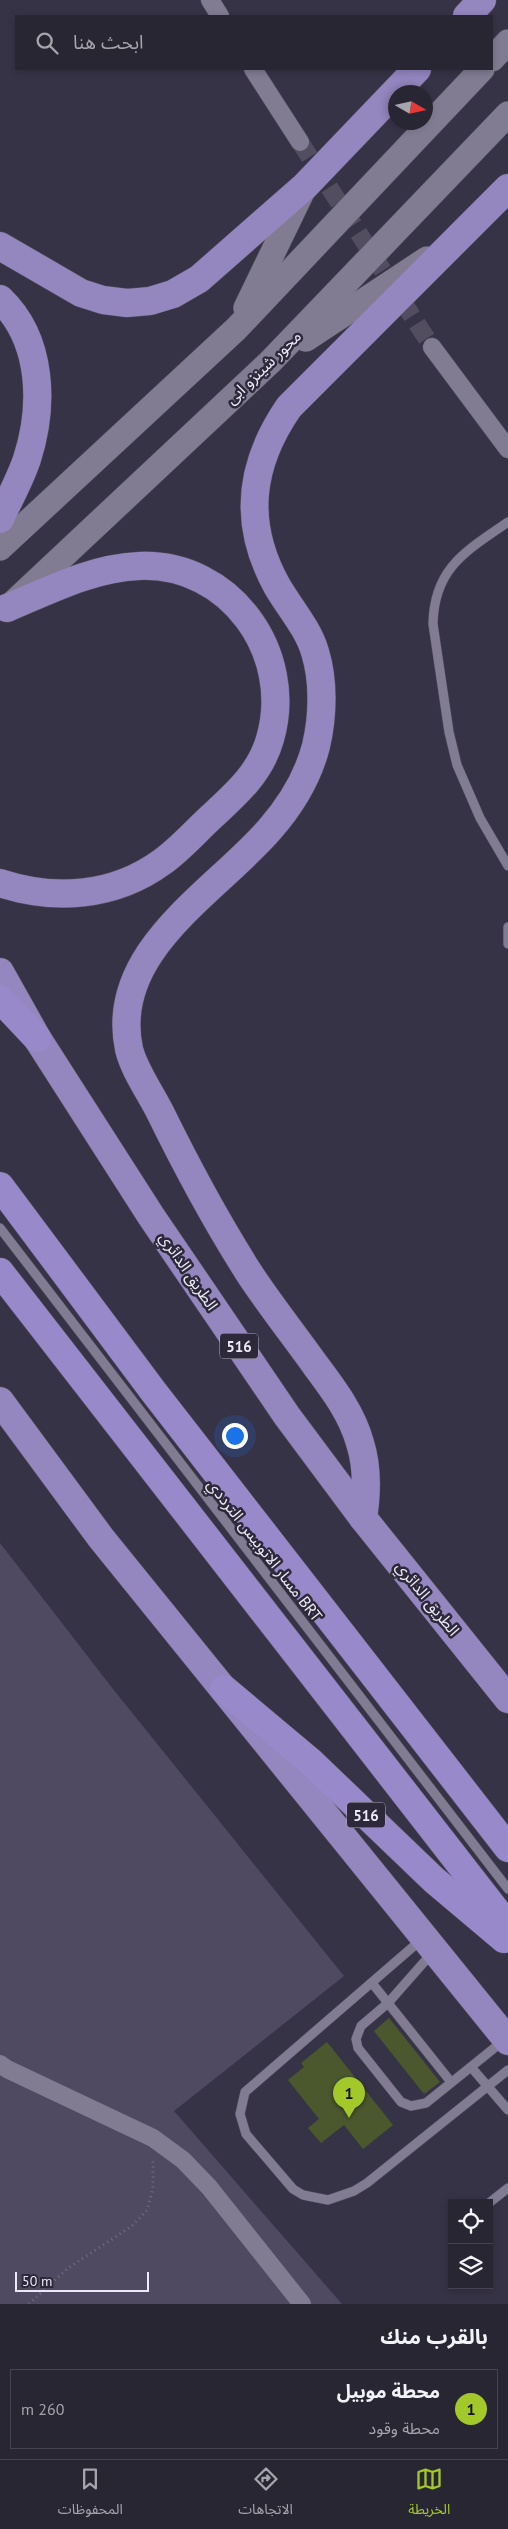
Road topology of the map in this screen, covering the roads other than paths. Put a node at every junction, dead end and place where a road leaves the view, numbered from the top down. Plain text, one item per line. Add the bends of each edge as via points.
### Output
1 (210, 0) edge
2 (482, 0) edge
3 (219, 15) edge
4 (468, 15) edge
5 (508, 42) edge
6 (493, 58) edge
7 (254, 70) edge
8 (416, 70) edge
9 (481, 70) edge
10 (508, 114) edge
11 (300, 142) tunnel mouth
12 (305, 186) junction
13 (508, 188) edge
14 (454, 242) junction
15 (0, 246) edge
16 (0, 299) edge
17 (236, 329) junction
18 (432, 347) tunnel mouth
19 (270, 362) junction
20 (508, 449) edge
21 (0, 519) edge
22 (508, 522) edge
23 (0, 548) edge
24 (3, 611) edge
25 (508, 866) edge
26 (0, 883) edge
27 (508, 927) edge
28 (508, 944) edge
29 (0, 972) edge
30 (0, 1000) edge
31 (37, 1038) junction
32 (0, 1186) edge
33 (0, 1228) edge
34 (0, 1272) edge
35 (0, 1401) edge
36 (9, 1425) edge
37 (362, 1518) junction
38 (224, 1689) junction
39 (508, 1699) edge
40 (508, 1848) edge
41 (508, 1889) edge
42 (508, 1926) edge
43 (508, 1942) edge
44 (429, 1944) junction
45 (372, 1983) junction
46 (388, 2003) junction
47 (507, 2040) edge
48 (0, 2064) edge
49 (471, 2067) junction
50 (508, 2070) edge
51 (451, 2082) junction
52 (488, 2086) junction
53 (508, 2110) edge
54 (508, 2188) edge
55 (493, 2200) edge
56 (302, 2304) edge

1 - 3 street
2 - 4 highway
5 - 6 main road
7 - 11 street
8 - 12 highway
9 - 17 main road
10 - 19 main road, محور شينزو ابى
12 - 15 highway via 199,279 173,294 150,301 127,303 81,293
12 - 17 main road
13 - 14 highway
14 - 19 main road
14 - 37 highway via 289,407 273,430 262,455 253,509 257,537 265,563 315,650 321,682 321,715 316,747 305,778 274,825 153,947 134,985 128,1018 130,1052 218,1222 251,1276 338,1396 355,1428 364,1462 366,1500
16 - 21 highway via 19,322 29,341 37,389 33,438
17 - 23 main road
18 - 20 street
19 - 24 main road, محور شينزو ابى
22 - 25 lane via 453,563 438,591 433,624 457,765 480,818
24 - 26 highway via 95,572 118,567 141,566 187,572 204,580 247,616 266,648 275,684 270,740 254,774 163,862 126,882 98,891 62,895
27 - 28 lane
29 - 31 highway, الطريق الدائري / 516
30 - 31 highway
31 - 37 highway, الطريق الدائري / 516 via 156,1224 287,1416
32 - 40 highway via 153,1391
33 - 41 lane, مسار الاتوبيس الترددي BRT
34 - 42 highway, 516
35 - 36 highway, 516
36 - 38 highway, 516
37 - 39 highway, الطريق الدائري / 516
38 - 43 highway, 516 via 311,1762 434,1880
38 - 44 highway, 516
44 - 45 lane
44 - 46 lane
44 - 47 highway, 516
45 - 46 lane
45 - 52 lane via 245,2092 242,2099 241,2121 246,2134 293,2189 303,2195 328,2200 354,2191
46 - 51 lane
46 - 51 lane via 359,2030 358,2048 402,2102 411,2106 426,2103
47 - 49 lane
48 - 56 street via 154,2138 183,2160
49 - 51 lane
49 - 52 lane
50 - 52 lane
52 - 53 lane
54 - 55 lane

